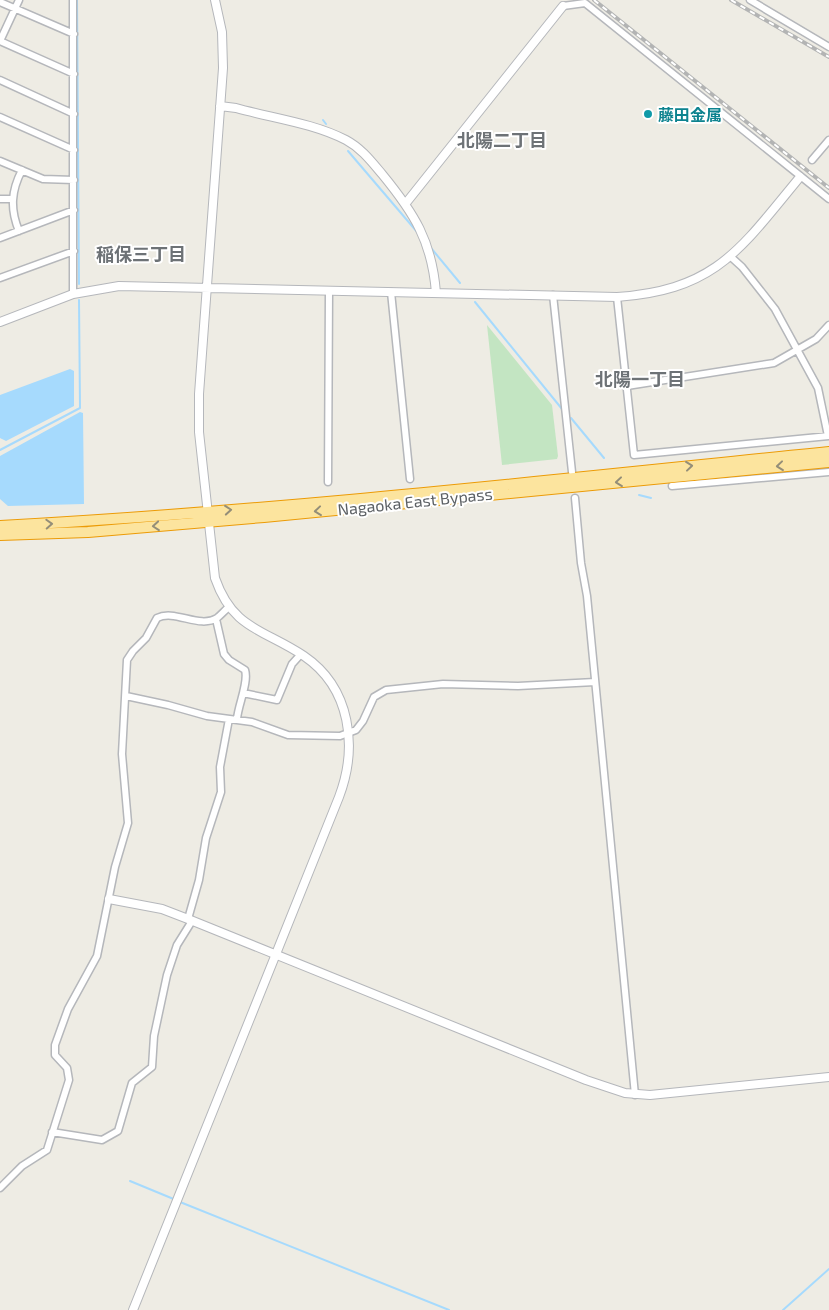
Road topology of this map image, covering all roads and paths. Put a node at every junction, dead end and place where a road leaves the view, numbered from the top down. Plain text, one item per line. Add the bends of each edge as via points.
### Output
1 (20, 0) edge
2 (73, 0) edge
3 (215, 0) edge
4 (750, 0) edge
5 (0, 2) edge
6 (562, 6) joint
7 (15, 9) junction
8 (74, 34) junction
9 (0, 41) edge
10 (829, 47) edge
11 (74, 74) junction
12 (0, 80) edge
13 (220, 106) junction
14 (74, 114) junction
15 (0, 117) edge
16 (829, 140) edge
17 (74, 150) junction
18 (0, 160) edge
19 (812, 160) dead end
20 (22, 170) junction
21 (800, 177) junction
22 (74, 180) junction
23 (0, 199) edge
24 (12, 199) junction
25 (829, 199) edge
26 (406, 203) junction
27 (74, 210) junction
28 (19, 230) junction
29 (0, 238) edge
30 (74, 252) junction
31 (731, 257) junction
32 (0, 278) edge
33 (207, 288) junction
34 (329, 291) junction
35 (391, 292) junction
36 (436, 293) junction
37 (73, 294) junction
38 (553, 295) junction
39 (617, 297) junction
40 (0, 322) edge
41 (829, 325) edge
42 (798, 351) junction
43 (627, 386) junction
44 (829, 436) edge
45 (829, 452) edge
46 (829, 462) edge
47 (572, 472) dead end
48 (829, 472) edge
49 (410, 479) dead end
50 (328, 482) dead end
51 (672, 486) dead end
52 (575, 498) dead end
53 (208, 517) junction
54 (0, 526) edge
55 (0, 535) edge
56 (228, 607) junction
57 (216, 619) junction
58 (302, 654) junction
59 (595, 682) junction
60 (243, 693) junction
61 (126, 696) junction
62 (237, 719) junction
63 (229, 720) junction
64 (350, 733) junction
65 (109, 899) junction
66 (190, 920) junction
67 (276, 954) junction
68 (829, 1077) edge
69 (636, 1095) junction
70 (52, 1132) junction
71 (0, 1188) edge
72 (133, 1310) edge

1 - 7 street
2 - 8 street
3 - 13 street via 223,45
4 - 10 street
5 - 7 street
6 - 21 street via 585,3
6 - 26 street
7 - 8 street
7 - 9 street
8 - 11 street
9 - 11 street
11 - 14 street
12 - 14 street
13 - 26 street via 319,130 347,141 369,159
13 - 33 street
14 - 17 street
15 - 17 street
16 - 19 street
17 - 22 street
18 - 20 street
20 - 22 street via 43,179
20 - 24 street
21 - 25 street
21 - 31 street
22 - 27 street
23 - 24 street
24 - 28 street via 14,220
26 - 36 street via 428,247
27 - 28 street
27 - 30 street
28 - 29 street
30 - 32 street
30 - 37 street
31 - 39 street via 704,275 676,287
31 - 42 street via 775,309
33 - 34 street
33 - 37 street via 119,286
33 - 53 street via 199,432
34 - 35 street
34 - 50 street
35 - 36 street
35 - 49 street
36 - 38 street
37 - 40 street
38 - 39 street
38 - 47 street
39 - 43 street
41 - 42 street
42 - 43 street via 765,364
42 - 44 street via 822,396
43 - 44 street via 634,455
53 -> 45 highway, Nagaoka East Bypass
46 -> 53 highway, Nagaoka East Bypass
48 - 51 street
52 - 59 street
54 -> 53 highway, Nagaoka East Bypass
53 -> 55 highway, Nagaoka East Bypass via 88,532
53 - 56 street via 215,578
56 - 57 street
56 - 58 street via 252,629
57 - 60 street via 224,654 247,675
57 - 61 street via 157,618 146,638 127,660
58 - 60 street via 292,664 277,700
58 - 64 street via 330,683 341,703
59 - 64 street via 518,686 443,684 386,690 374,697 360,726
59 - 69 street
60 - 62 street
61 - 63 street
61 - 65 street via 122,754 128,823
62 - 63 street
62 - 64 street via 288,735 340,736
63 - 66 street via 220,767 221,792 208,829
64 - 67 street via 346,780
65 - 66 street via 162,909
65 - 70 street via 97,956 68,1009 55,1045 55,1055 67,1068 69,1080
66 - 67 street
66 - 70 street via 176,945 167,975 154,1036 152,1067 132,1083 118,1131 102,1140
67 - 69 street via 586,1080
67 - 72 street
68 - 69 street
70 - 71 street via 47,1150 22,1166

